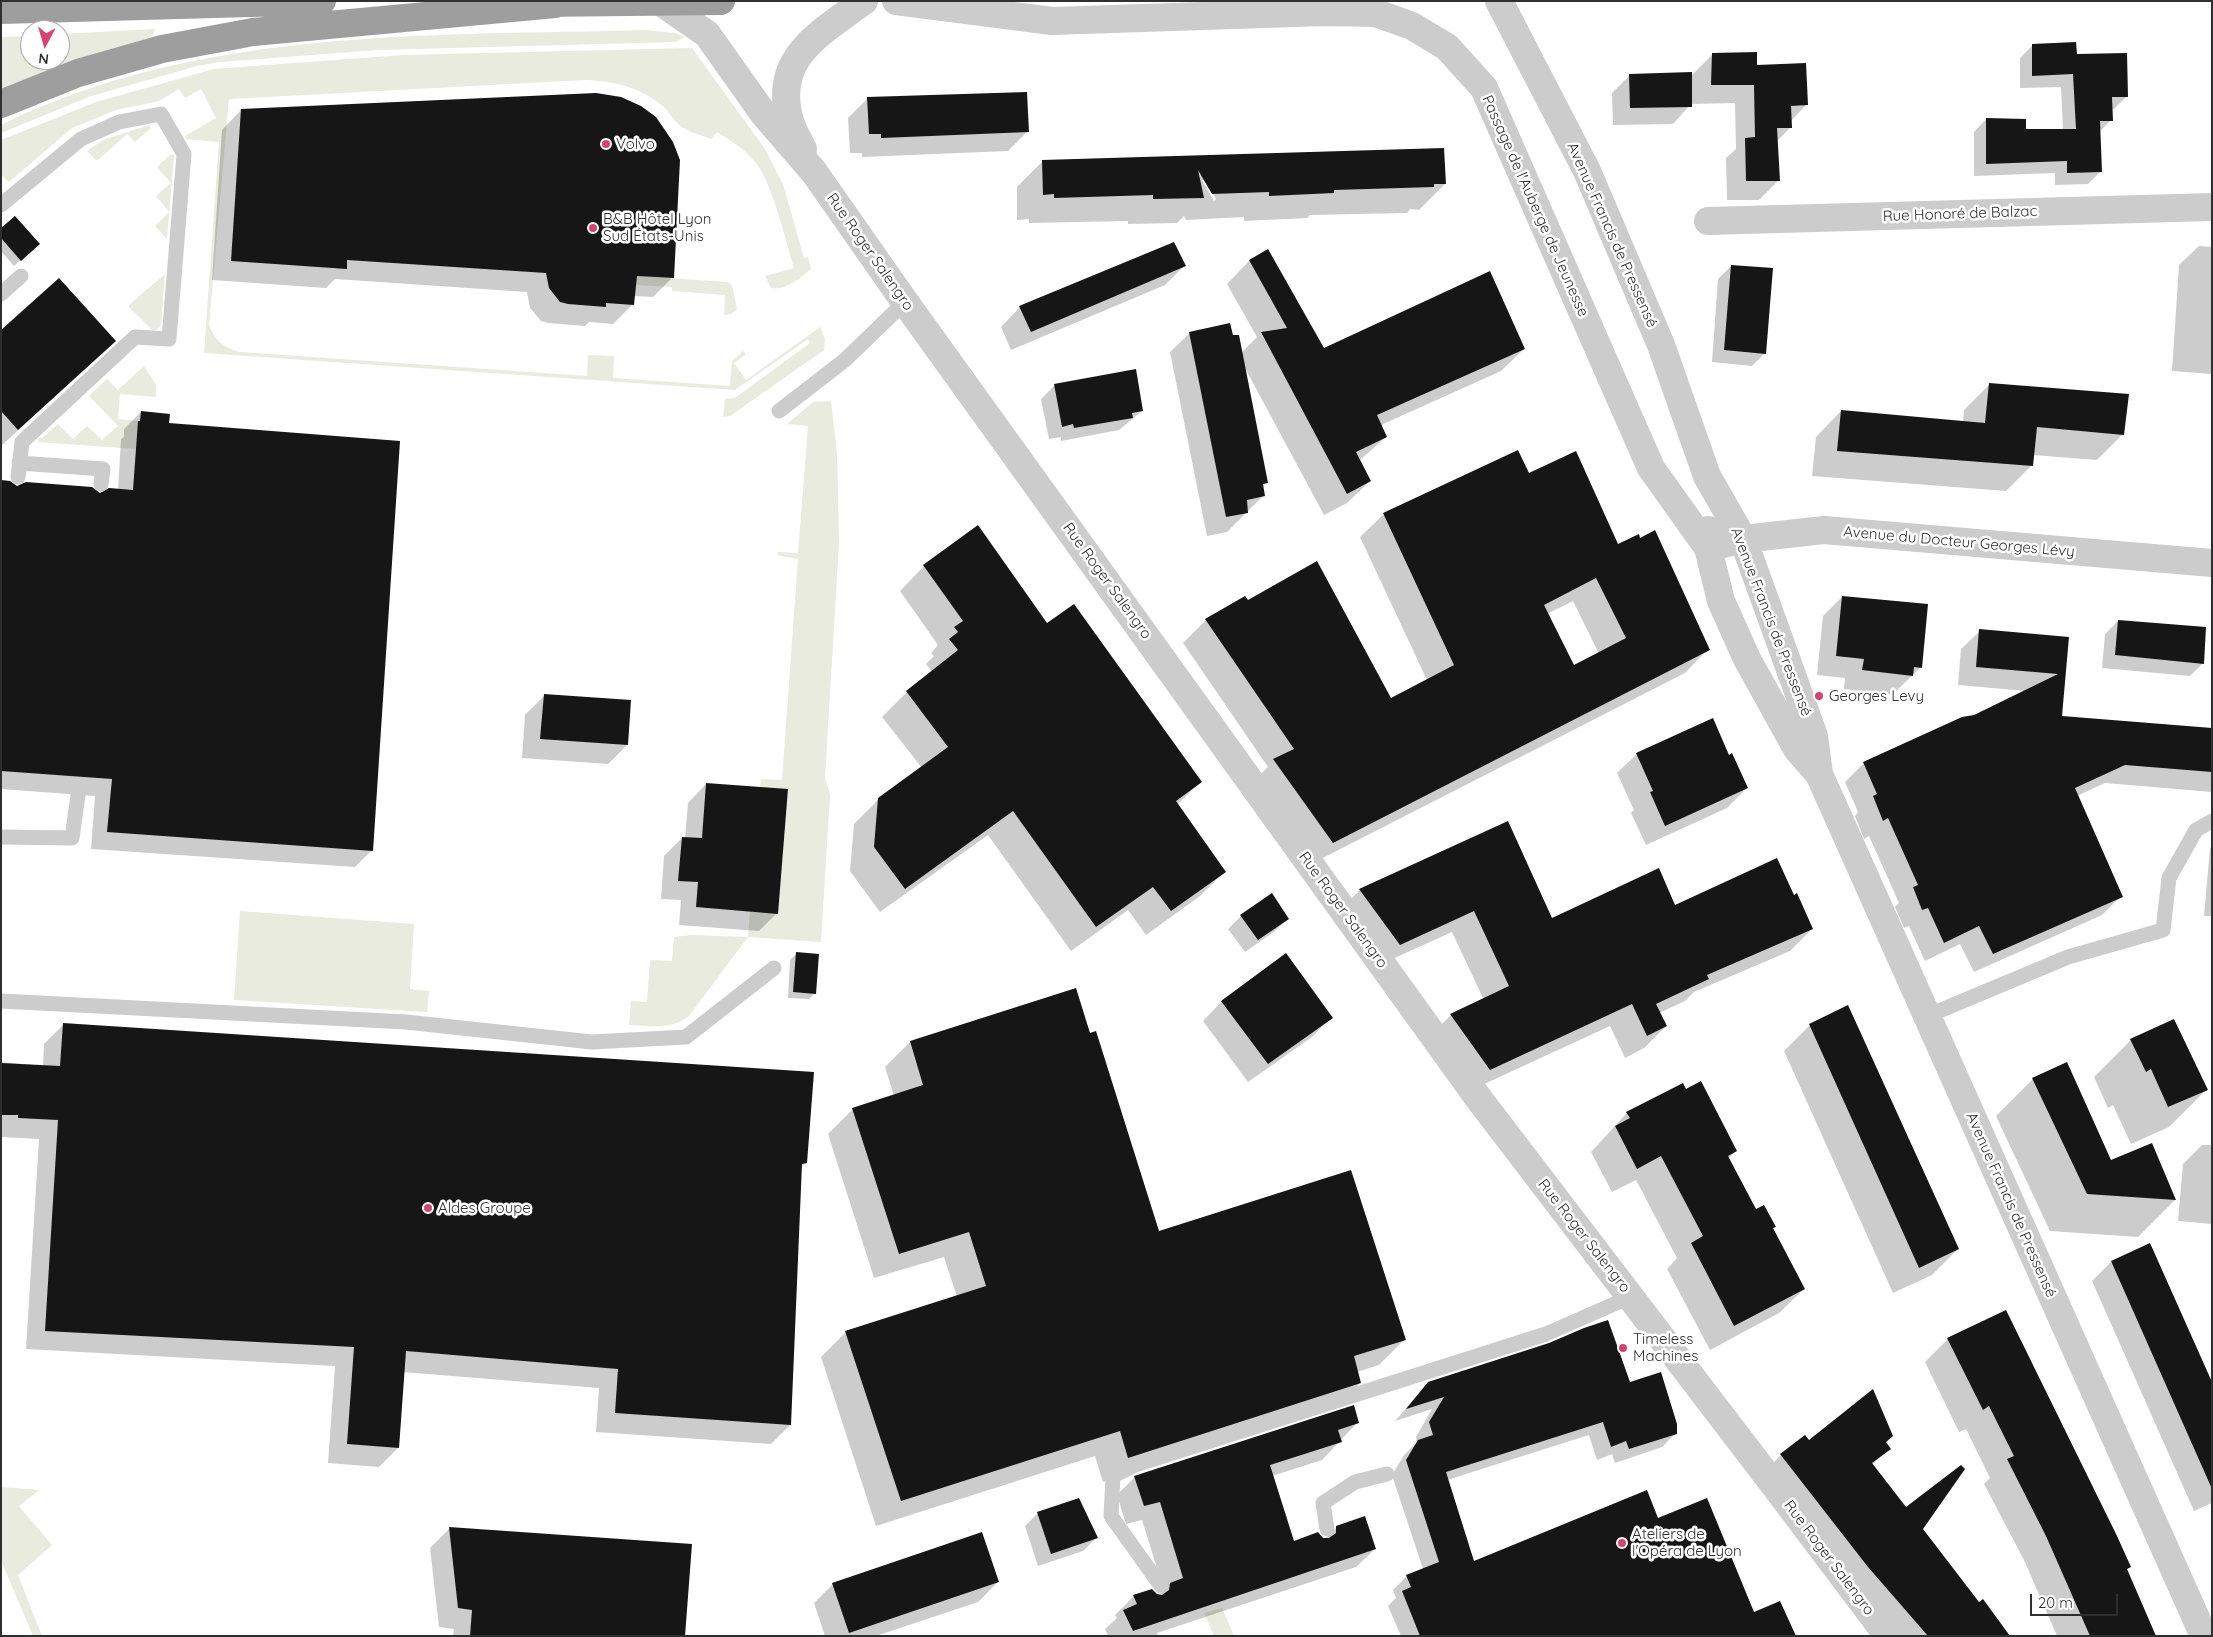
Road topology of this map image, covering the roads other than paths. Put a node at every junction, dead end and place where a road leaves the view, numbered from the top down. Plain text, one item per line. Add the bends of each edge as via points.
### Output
1 (322, 1) edge
2 (412, 1) edge
3 (721, 1) edge
4 (864, 1) edge
5 (896, 1) edge
6 (1499, 1) edge
7 (662, 3) junction
8 (555, 4) junction
9 (1, 10) edge
10 (1, 104) edge
11 (814, 172) junction
12 (1, 205) edge
13 (2212, 207) edge
14 (1708, 221) dead end
15 (21, 276) dead end
16 (1, 294) edge
17 (905, 302) junction
18 (778, 411) dead end
19 (1707, 476) junction
20 (101, 484) dead end
21 (1743, 538) junction
22 (1708, 548) junction
23 (2212, 563) edge
24 (1819, 774) junction
25 (79, 788) dead end
26 (2212, 821) edge
27 (1, 838) edge
28 (774, 968) dead end
29 (1, 1001) edge
30 (1927, 1016) junction
31 (1630, 1297) junction
32 (1387, 1474) dead end
33 (1327, 1529) dead end
34 (1161, 1586) dead end
35 (1888, 1636) edge
36 (2204, 1636) edge

1 - 9 highway
2 - 8 highway
3 - 7 highway
4 - 11 street, Rue Roger Salengro via 803,49 786,82 791,124
5 - 22 street, Passage de l'Auberge de Jeunesse via 1052,22 1376,13 1412,26 1447,47 1484,88 1651,468
6 - 19 street, Avenue Francis de Pressensé via 1587,171 1661,345
7 - 8 highway
7 - 11 street, Rue Roger Salengro via 707,34 763,113
8 - 10 highway via 254,32 162,49 78,73
11 - 17 street, Rue Roger Salengro
12 - 20 lane via 81,139 119,122 161,114 184,154 169,339 135,337 22,442 19,470 103,469
13 - 14 street, Rue Honoré de Balzac
15 - 16 lane
17 - 18 lane via 846,360
17 - 31 street, Rue Roger Salengro via 1479,1099
19 - 21 street, Avenue Francis de Pressensé
19 - 22 street, Avenue Francis de Pressensé
21 - 22 street, Avenue du Docteur Georges Lévy
21 - 23 street, Avenue du Docteur Georges Lévy via 1824,530
21 - 24 street, Avenue Francis de Pressensé via 1814,736
22 - 24 street, Avenue Francis de Pressensé via 1720,601 1747,659 1797,749
24 - 30 street, Avenue Francis de Pressensé
25 - 27 lane via 72,838
26 - 30 lane via 2196,830 2169,878 2162,930 2068,957
28 - 29 lane via 686,1037 592,1042 406,1022
30 - 36 street, Avenue Francis de Pressensé
31 - 34 lane via 1546,1334 1135,1465 1113,1476 1111,1516
31 - 35 street, Rue Roger Salengro
32 - 33 lane via 1355,1482 1322,1503

